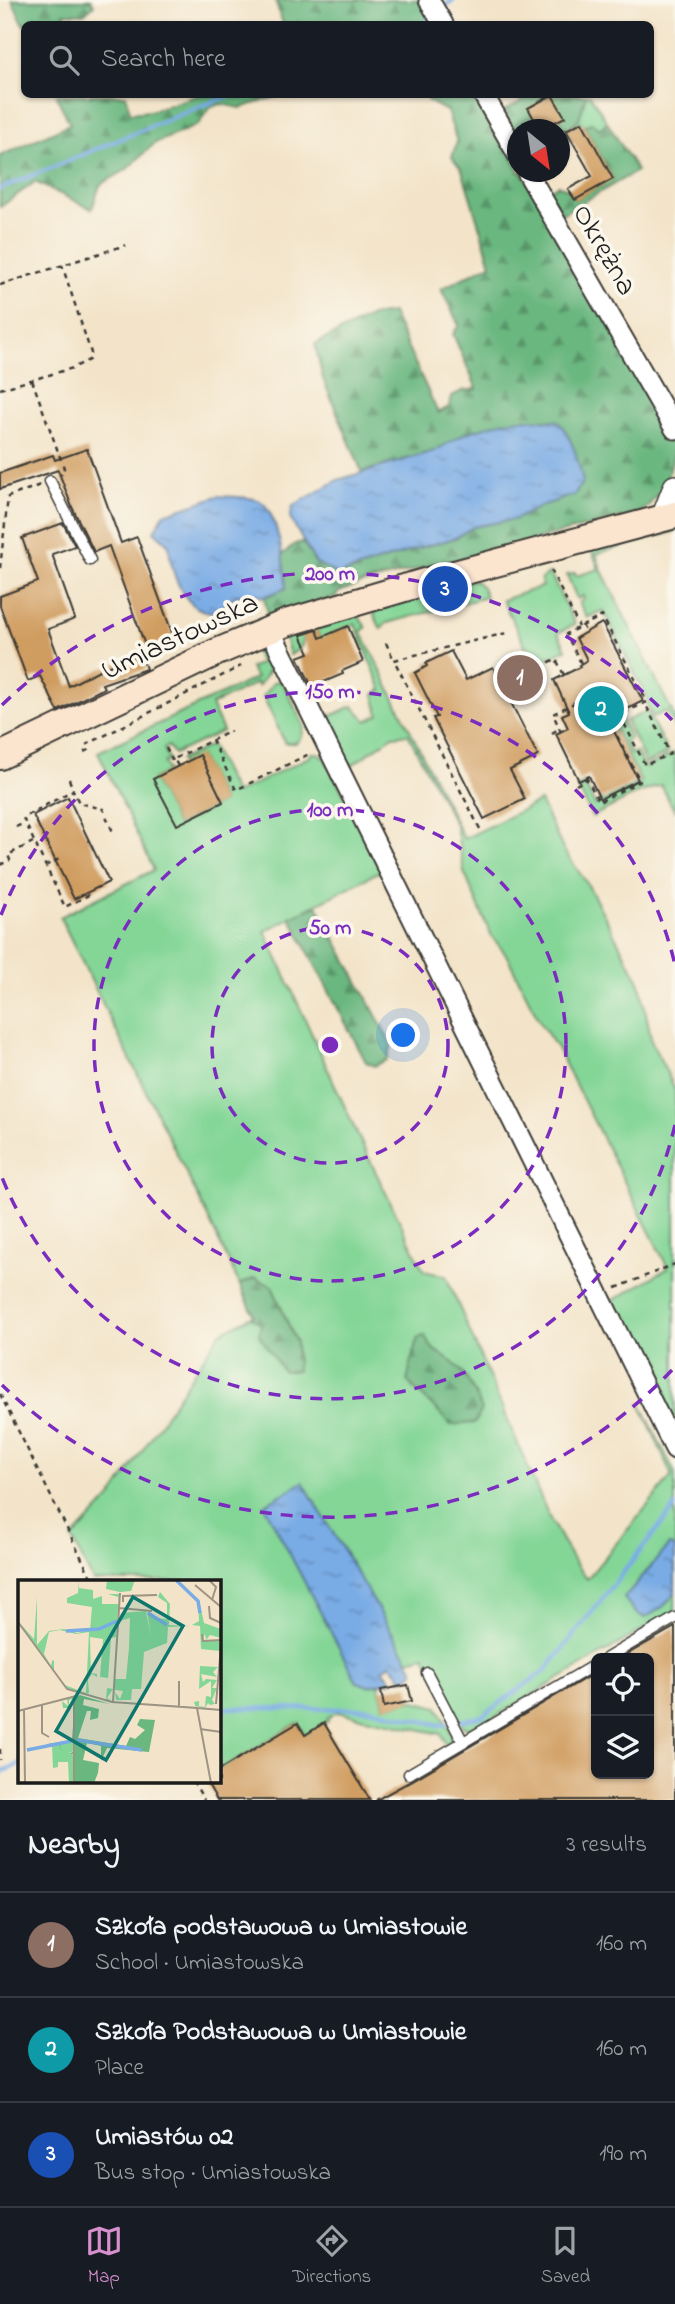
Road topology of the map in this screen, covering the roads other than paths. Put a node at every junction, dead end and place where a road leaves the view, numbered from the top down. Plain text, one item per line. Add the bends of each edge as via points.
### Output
1 (429, 0) edge
2 (441, 21) edge
3 (485, 98) edge
4 (507, 137) edge
5 (533, 182) edge
6 (675, 429) edge
7 (50, 481) road end
8 (675, 487) edge
9 (669, 517) edge
10 (90, 560) dead end
11 (270, 629) junction
12 (0, 756) edge
13 (675, 1449) edge
14 (675, 1618) edge
15 (616, 1653) edge
16 (591, 1667) edge
17 (428, 1673) dead end
18 (463, 1742) junction
19 (408, 1774) dead end

1 - 2 street
3 - 4 street
5 - 6 street, Okrężna
7 - 10 lane
8 - 9 street
9 - 11 main road, Umiastowska via 428,581
11 - 12 main road, Umiastowska
11 - 13 street
14 - 15 lane
16 - 18 lane
17 - 18 lane
18 - 19 lane

